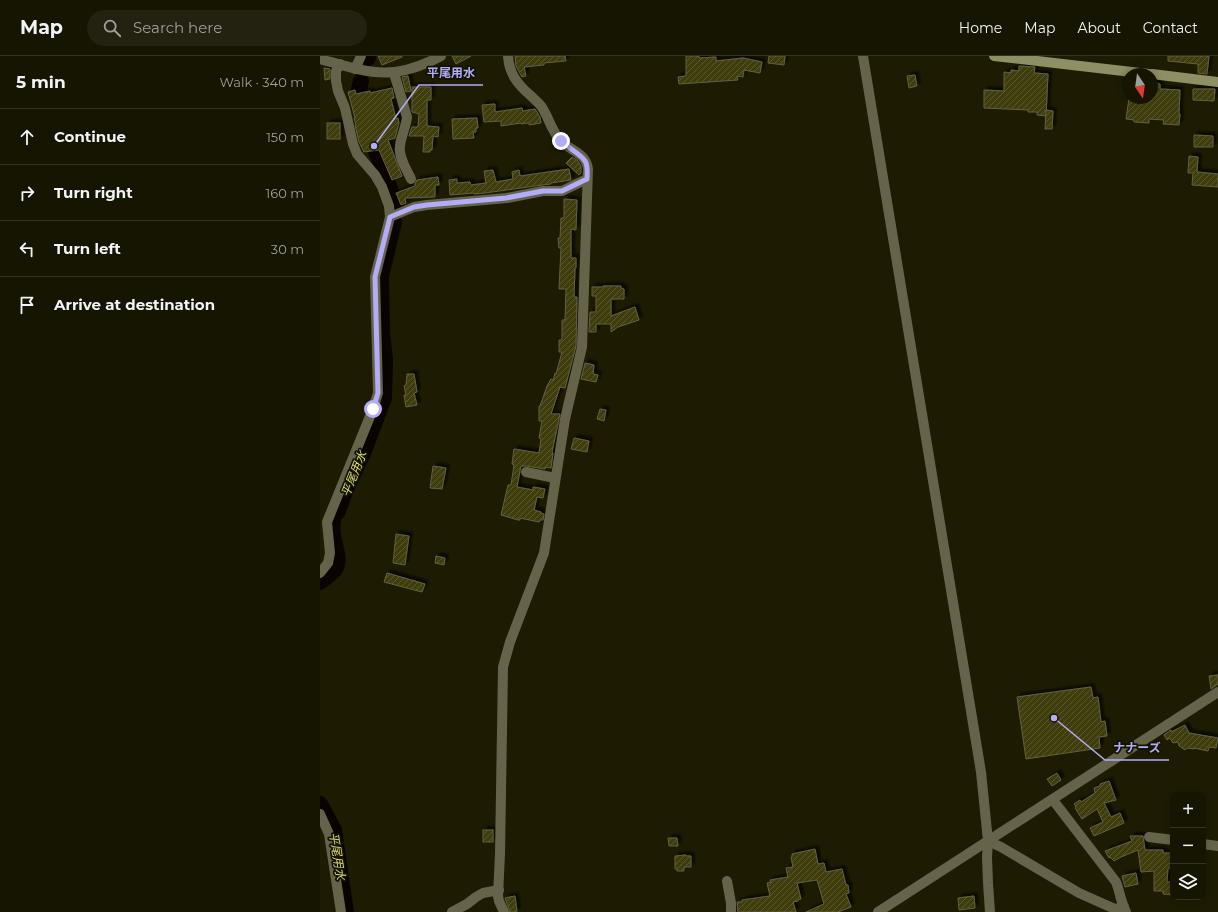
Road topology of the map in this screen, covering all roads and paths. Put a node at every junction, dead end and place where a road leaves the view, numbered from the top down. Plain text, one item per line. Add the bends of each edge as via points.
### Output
1 (361, 56) edge
2 (441, 56) edge
3 (508, 56) edge
4 (863, 56) edge
5 (994, 56) edge
6 (320, 59) edge
7 (340, 64) junction
8 (355, 68) junction
9 (1122, 71) edge
10 (394, 73) junction
11 (1158, 75) edge
12 (1218, 82) edge
13 (587, 179) junction
14 (411, 180) dead end
15 (390, 217) junction
16 (526, 472) dead end
17 (555, 478) junction
18 (320, 574) edge
19 (1218, 692) edge
20 (1053, 800) junction
21 (320, 814) edge
22 (1149, 837) dead end
23 (1170, 840) edge
24 (988, 841) junction
25 (1206, 844) edge
26 (1218, 846) edge
27 (727, 881) dead end
28 (499, 890) junction
29 (1119, 910) edge
30 (341, 912) edge
31 (452, 912) edge
32 (504, 912) edge
33 (731, 912) edge
34 (878, 912) edge
35 (990, 912) edge

1 - 8 street
2 - 10 street via 418,67
3 - 13 street via 517,84 540,104 561,141 587,163
4 - 24 street via 978,749
5 - 9 main road
6 - 7 street
7 - 8 street
7 - 15 street via 336,71 336,81 353,144 357,154 382,187
8 - 10 street via 368,72
10 - 14 street via 407,118 400,150
11 - 12 main road
13 - 15 street via 562,191 427,205 414,207
13 - 17 street via 582,347 565,419
15 - 18 street via 375,277 378,393 327,522 330,553 328,563
16 - 17 street
17 - 28 street via 544,553 503,666
19 - 20 street
20 - 24 street
20 - 29 street via 1116,882 1119,889
21 - 30 street via 329,834
22 - 23 street
24 - 29 street via 1080,893
24 - 34 street
24 - 35 street
25 - 26 street
27 - 33 street
28 - 31 street via 483,893
28 - 32 street via 499,901

